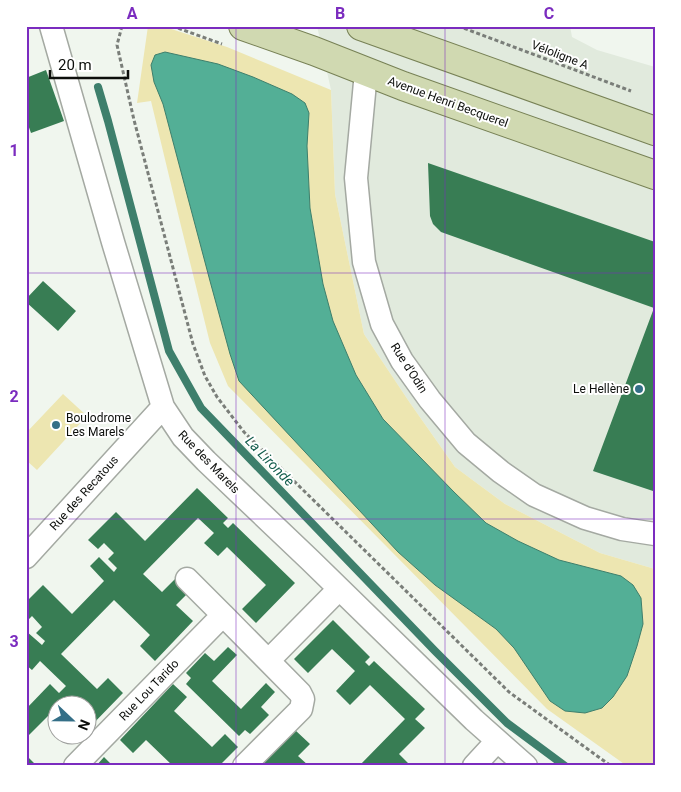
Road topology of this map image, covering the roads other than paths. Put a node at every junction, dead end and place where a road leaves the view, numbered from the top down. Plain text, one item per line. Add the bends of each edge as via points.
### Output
1 (50, 26) edge
2 (243, 26) edge
3 (366, 27) edge
4 (366, 72) junction
5 (655, 131) edge
6 (655, 174) edge
7 (163, 406) junction
8 (655, 534) edge
9 (26, 557) edge
10 (187, 579) dead end
11 (339, 589) junction
12 (223, 615) junction
13 (269, 660) junction
14 (497, 741) junction
15 (75, 766) edge
16 (244, 766) edge
17 (474, 766) edge
18 (526, 766) edge

1 - 7 street, Rue des Marels
2 - 4 main road, Avenue Henri Becquerel
3 - 4 main road
3 - 5 main road
4 - 6 main road, Avenue Henri Becquerel
4 - 8 street, Rue d'Odin via 356,178 364,262 382,324 402,361 466,443 500,472 534,495 585,518
7 - 9 street, Rue des Recatous
7 - 11 street, Rue des Marels via 182,437
10 - 12 street
11 - 13 street
11 - 14 street, Rue des Marels
12 - 13 street
12 - 15 street, Rue Lou Tarido
13 - 16 street via 300,693 303,699 301,709
14 - 17 street
14 - 18 street, Rue des Marels

